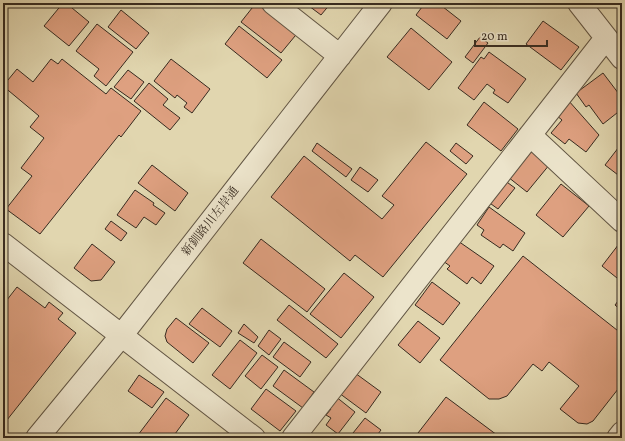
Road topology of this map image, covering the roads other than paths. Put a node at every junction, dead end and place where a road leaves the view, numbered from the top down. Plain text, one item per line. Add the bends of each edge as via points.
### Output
1 (273, 3) edge
2 (381, 3) edge
3 (579, 3) edge
4 (606, 38) junction
5 (340, 56) junction
6 (622, 58) edge
7 (530, 135) junction
8 (622, 221) edge
9 (3, 244) edge
10 (121, 336) junction
11 (622, 433) edge
12 (37, 438) edge
13 (254, 438) edge
14 (293, 438) edge
15 (618, 438) edge

1 - 5 street
2 - 5 street, 新釧路川左岸通
3 - 4 street
4 - 6 street
4 - 7 street
5 - 10 street, 新釧路川左岸通
7 - 8 street
7 - 14 street
9 - 10 street
10 - 12 street, 新釧路川左岸通
10 - 13 street
11 - 15 street

